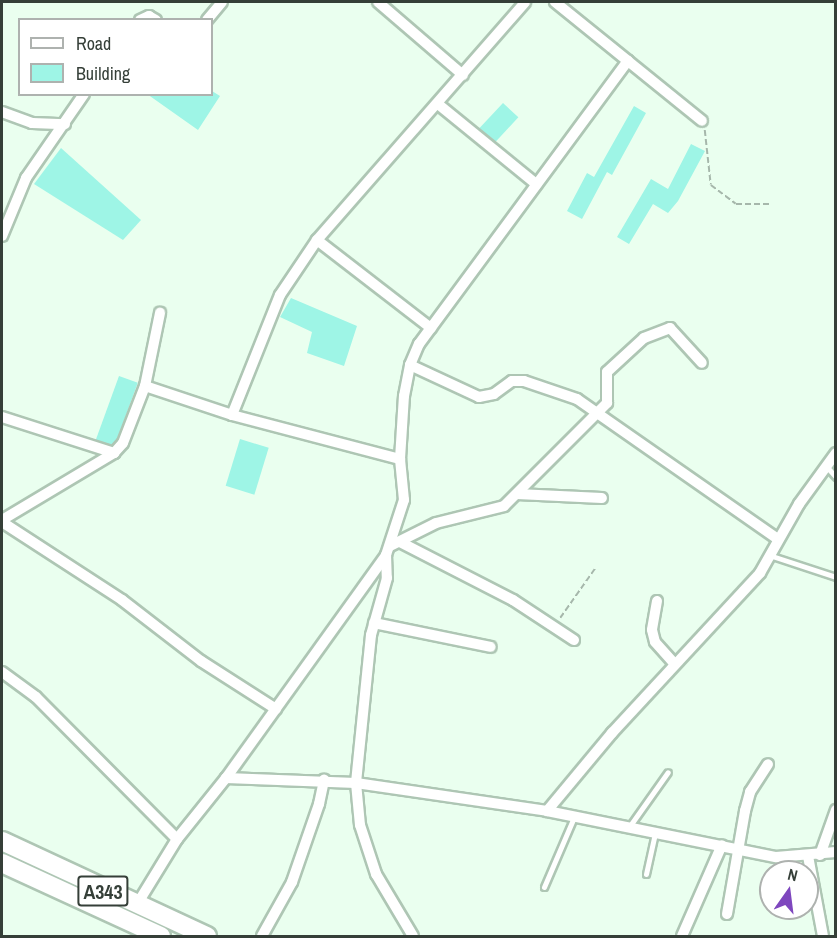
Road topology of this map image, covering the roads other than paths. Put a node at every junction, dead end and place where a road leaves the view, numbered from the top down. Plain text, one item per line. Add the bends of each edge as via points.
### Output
1 (222, 2) edge
2 (378, 2) edge
3 (525, 2) edge
4 (555, 2) edge
5 (209, 18) edge
6 (628, 61) junction
7 (463, 75) junction
8 (83, 96) edge
9 (438, 104) junction
10 (2, 112) edge
11 (702, 121) road end
12 (65, 124) junction
13 (536, 184) junction
14 (2, 236) edge
15 (317, 240) junction
16 (160, 313) dead end
17 (431, 328) junction
18 (702, 363) dead end
19 (410, 365) junction
20 (145, 386) junction
21 (593, 412) junction
22 (232, 415) junction
23 (2, 417) edge
24 (114, 453) junction
25 (836, 453) edge
26 (400, 459) junction
27 (825, 465) junction
28 (836, 477) edge
29 (517, 494) junction
30 (602, 498) dead end
31 (2, 521) edge
32 (778, 539) junction
33 (392, 547) junction
34 (772, 556) junction
35 (836, 577) edge
36 (657, 601) dead end
37 (374, 623) junction
38 (574, 640) dead end
39 (491, 647) dead end
40 (675, 664) junction
41 (2, 672) edge
42 (276, 708) junction
43 (768, 764) dead end
44 (668, 772) dead end
45 (226, 778) junction
46 (324, 780) junction
47 (356, 783) junction
48 (836, 810) edge
49 (547, 811) junction
50 (574, 817) junction
51 (629, 827) junction
52 (656, 832) junction
53 (177, 839) junction
54 (2, 841) edge
55 (722, 846) junction
56 (736, 849) junction
57 (836, 852) edge
58 (820, 855) junction
59 (808, 856) junction
60 (2, 863) edge
61 (646, 874) dead end
62 (544, 887) dead end
63 (136, 907) junction
64 (727, 914) dead end
65 (162, 936) edge
66 (207, 936) edge
67 (262, 936) edge
68 (413, 936) edge
69 (682, 936) edge
70 (823, 936) edge

1 - 5 street
2 - 7 street
3 - 7 street
4 - 6 street
6 - 11 street
6 - 13 street
7 - 9 street
8 - 12 street
9 - 13 street
9 - 15 street
10 - 12 street via 32,123
12 - 14 street via 26,178
13 - 17 street
15 - 17 street
15 - 22 street via 280,295
16 - 20 street
17 - 19 street
18 - 21 street via 670,328 664,327 614,363 607,372 607,403
19 - 21 street via 479,398 494,394 512,381 524,381 576,399
19 - 26 street
20 - 22 street
20 - 24 street via 130,430
21 - 29 street
21 - 32 street
22 - 26 street
23 - 24 street
24 - 31 street
25 - 27 street
26 - 33 street via 404,500
27 - 28 lane
27 - 32 street
29 - 30 street
29 - 33 street via 490,512 436,523
31 - 42 street via 122,600 201,661
32 - 34 street
33 - 37 street
33 - 38 street via 554,625
33 - 42 street
34 - 35 lane
34 - 40 street via 737,602
36 - 40 street via 652,630 655,642
37 - 39 street
37 - 47 street
40 - 49 street
41 - 53 street via 77,737
42 - 45 street
43 - 56 street via 750,792
44 - 51 lane
45 - 46 street
45 - 53 street
46 - 47 street
46 - 67 street via 320,804 292,882
47 - 49 street
47 - 68 street via 360,825 375,874
48 - 58 street
49 - 50 street
50 - 51 street
50 - 62 lane
51 - 52 street
52 - 55 street
52 - 61 lane
53 - 63 street
54 - 63 highway, A343
55 - 56 street
55 - 69 street
56 - 59 street via 776,857
56 - 64 street
57 - 58 street
58 - 59 street
59 - 70 street
60 - 65 highway, A343
63 - 66 highway, A343

